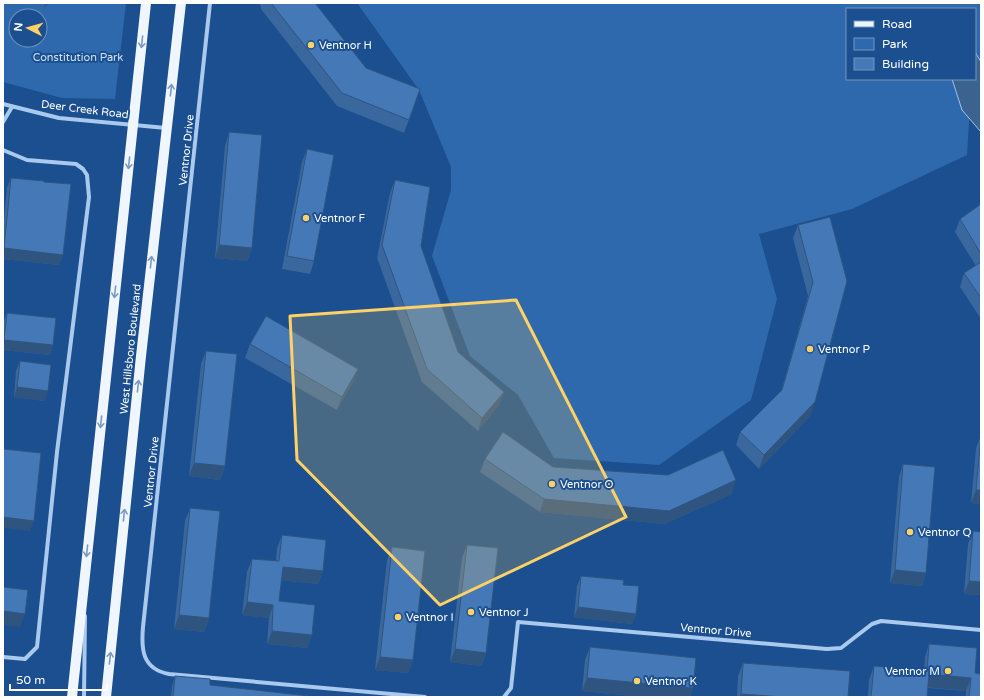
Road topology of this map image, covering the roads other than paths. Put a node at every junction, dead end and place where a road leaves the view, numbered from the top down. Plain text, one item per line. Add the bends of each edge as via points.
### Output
1 (146, 3) edge
2 (181, 3) edge
3 (210, 3) edge
4 (3, 104) edge
5 (12, 107) junction
6 (3, 122) edge
7 (133, 124) junction
8 (166, 128) junction
9 (3, 150) edge
10 (86, 566) junction
11 (981, 630) edge
12 (3, 657) edge
13 (72, 697) edge
14 (84, 697) edge
15 (106, 697) edge
16 (425, 697) edge
17 (504, 697) edge

1 -> 7 main road, West Hillsboro Boulevard
8 -> 2 main road, West Hillsboro Boulevard
3 - 16 street, Ventnor Drive via 142,652 153,666 169,674
4 - 5 street, Deer Creek Road
5 - 6 street
5 - 7 street, Deer Creek Road via 59,118
7 - 8 street, Deer Creek Road
7 -> 10 main road, West Hillsboro Boulevard
15 -> 8 main road, West Hillsboro Boulevard
9 - 12 street via 28,160 76,164 87,175 89,197 57,452 37,647 25,659
10 - 13 main road, West Hillsboro Boulevard
10 - 14 street
11 - 17 street, Ventnor Drive via 881,621 872,624 841,648 827,649 518,622 511,688

